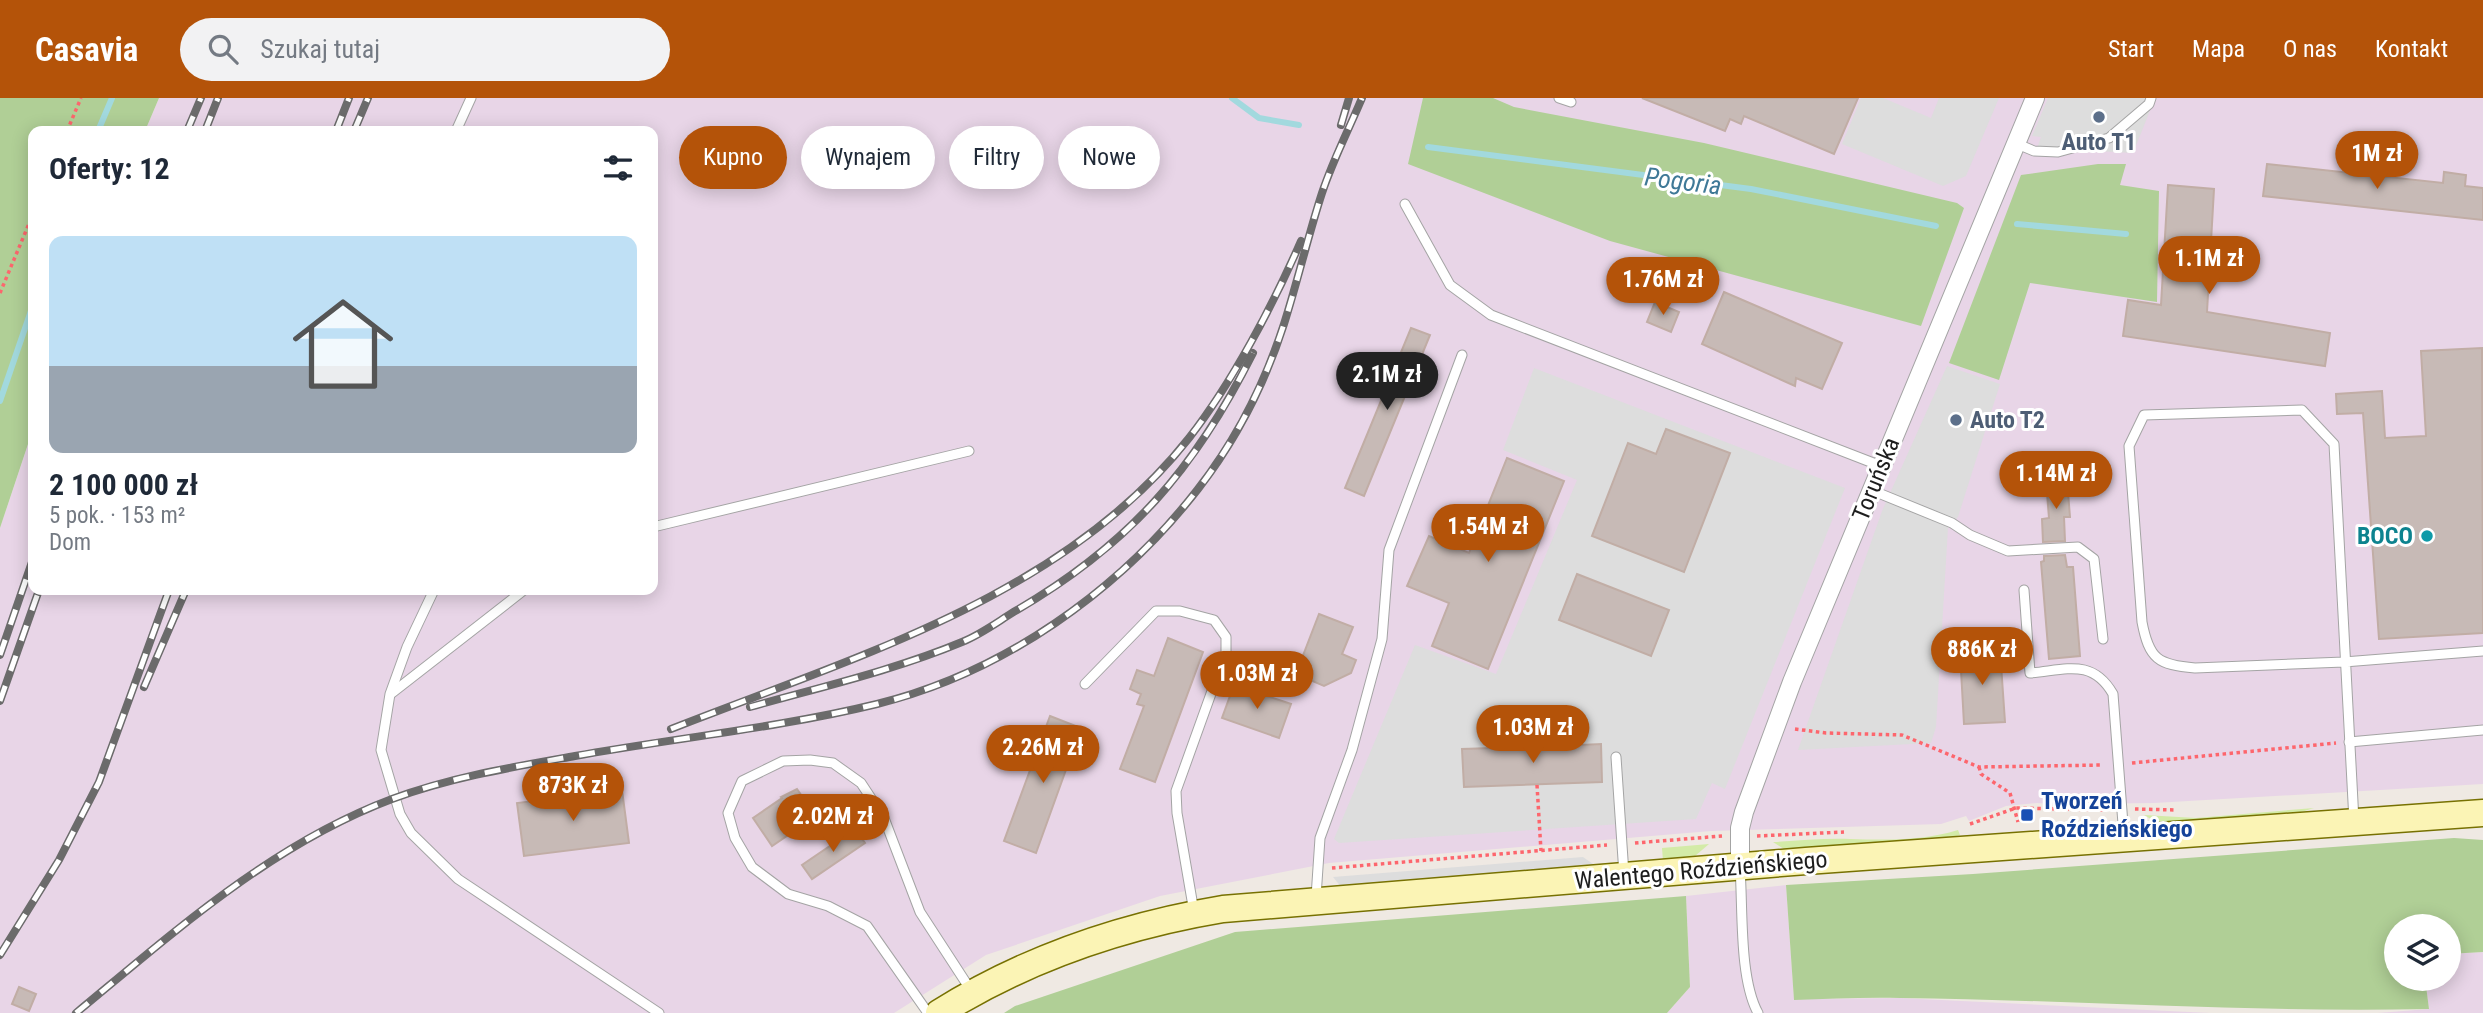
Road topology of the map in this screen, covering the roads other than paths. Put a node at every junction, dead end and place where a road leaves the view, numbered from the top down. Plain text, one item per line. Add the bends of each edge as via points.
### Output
1 (471, 98) edge
2 (1559, 98) edge
3 (2035, 98) edge
4 (2151, 98) edge
5 (1571, 102) dead end
6 (458, 126) edge
7 (2015, 144) junction
8 (1405, 204) dead end
9 (1462, 355) dead end
10 (969, 451) dead end
11 (1881, 466) junction
12 (1871, 490) junction
13 (658, 526) edge
14 (2024, 590) dead end
15 (432, 595) edge
16 (518, 595) edge
17 (2103, 639) dead end
18 (2483, 651) edge
19 (2344, 662) junction
20 (1085, 684) dead end
21 (390, 694) junction
22 (2483, 730) edge
23 (2350, 742) junction
24 (1616, 757) dead end
25 (2483, 813) edge
26 (2354, 823) junction
27 (2124, 838) junction
28 (1740, 866) junction
29 (1624, 876) junction
30 (1316, 901) junction
31 (1195, 914) junction
32 (972, 993) junction
33 (659, 1013) edge
34 (928, 1013) edge
35 (939, 1013) edge
36 (1758, 1013) edge

1 - 6 lane
2 - 5 lane
3 - 7 street, Toruńska
4 - 7 lane via 2109,138 2058,152
7 - 11 street, Toruńska
8 - 11 lane via 1450,285 1491,315
9 - 30 lane via 1389,550 1382,639 1352,750 1320,838
10 - 13 lane
11 - 12 street, Toruńska
12 - 17 lane via 2008,551 2078,547 2094,559
12 - 28 street, Toruńska via 1741,822
14 - 27 lane via 2030,673 2087,669 2104,678 2113,694
15 - 21 lane
16 - 21 lane
18 - 19 lane
19 - 19 lane via 2195,668 2156,659 2146,643 2142,622 2129,446 2144,415 2302,410 2334,444
19 - 23 lane
20 - 31 lane via 1156,611 1180,611 1214,620 1226,637 1226,652 1176,791
21 - 33 lane via 381,750 400,814 411,834 458,879
22 - 23 lane
23 - 26 lane
24 - 29 lane
25 - 26 street, Walentego Roździeńskiego
26 - 27 street, Walentego Roździeńskiego
27 - 28 street, Walentego Roździeńskiego
28 - 29 street, Walentego Roździeńskiego
28 - 36 lane via 1747,979
29 - 30 street, Walentego Roździeńskiego
30 - 31 street, Walentego Roździeńskiego
31 - 32 street, Walentego Roździeńskiego via 1078,945
32 - 34 lane via 920,912 884,818 861,783 832,763 810,760 783,761 742,781 729,813 735,838 752,867 788,894 828,906 867,926
32 - 35 street, Walentego Roździeńskiego

